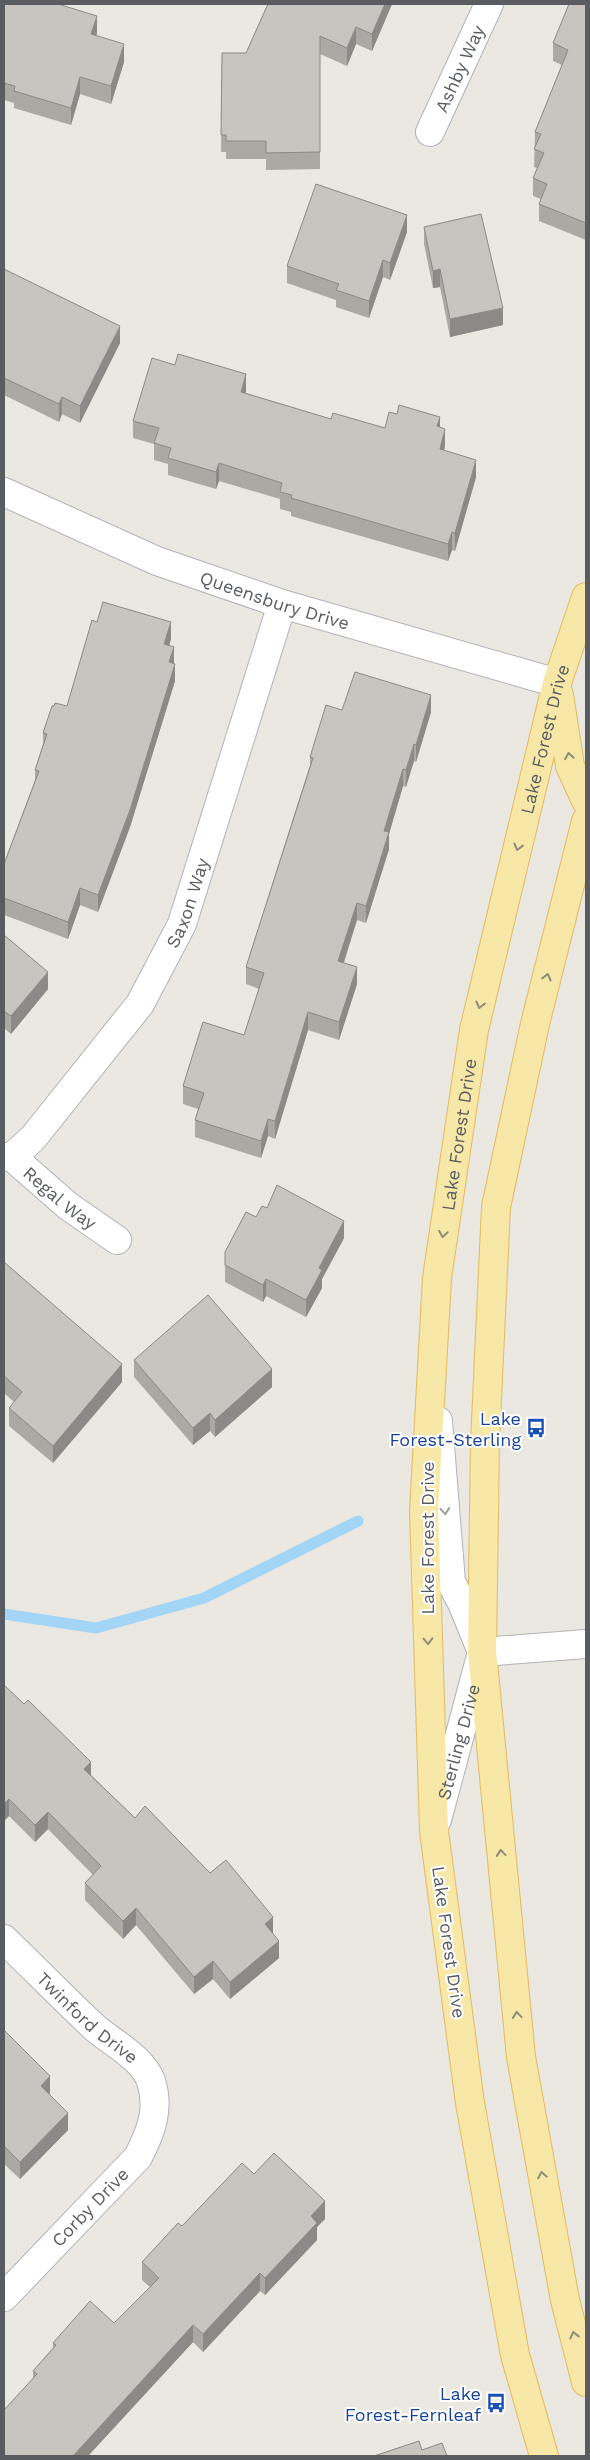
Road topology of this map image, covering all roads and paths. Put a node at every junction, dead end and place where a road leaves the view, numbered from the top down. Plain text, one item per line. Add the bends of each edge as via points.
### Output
1 (489, 4) edge
2 (430, 132) dead end
3 (4, 492) edge
4 (586, 597) edge
5 (282, 604) junction
6 (586, 643) edge
7 (557, 683) junction
8 (586, 801) edge
9 (586, 822) edge
10 (8, 1157) edge
11 (117, 1240) dead end
12 (432, 1358) junction
13 (586, 1644) edge
14 (482, 1652) junction
15 (434, 1831) junction
16 (4, 1939) edge
17 (156, 2105) joint
18 (4, 2297) edge
19 (586, 2382) edge
20 (544, 2456) edge

1 - 2 street, Ashby Way
3 - 5 street, Queensbury Drive via 157,562
4 - 7 main road, Lake Forest Drive
5 - 7 street, Queensbury Drive
5 - 10 street, Saxon Way via 182,924 140,1004 33,1138
6 - 7 main road
8 -> 7 main road via 570,766
7 -> 12 main road, Lake Forest Drive via 474,1030 437,1278
14 -> 9 main road via 485,1442 496,1207 536,1024
10 - 11 street, Regal Way via 68,1206
12 -> 14 street via 451,1582
12 -> 15 main road, Lake Forest Drive via 424,1511
13 - 14 street
14 - 15 street, Sterling Drive
19 -> 14 main road via 565,2300 521,2057
15 - 20 main road, Lake Forest Drive via 470,2103 515,2355
16 - 17 street, Twinford Drive via 95,2028 137,2061 150,2080
17 - 18 street, Corby Drive via 151,2132 138,2157

